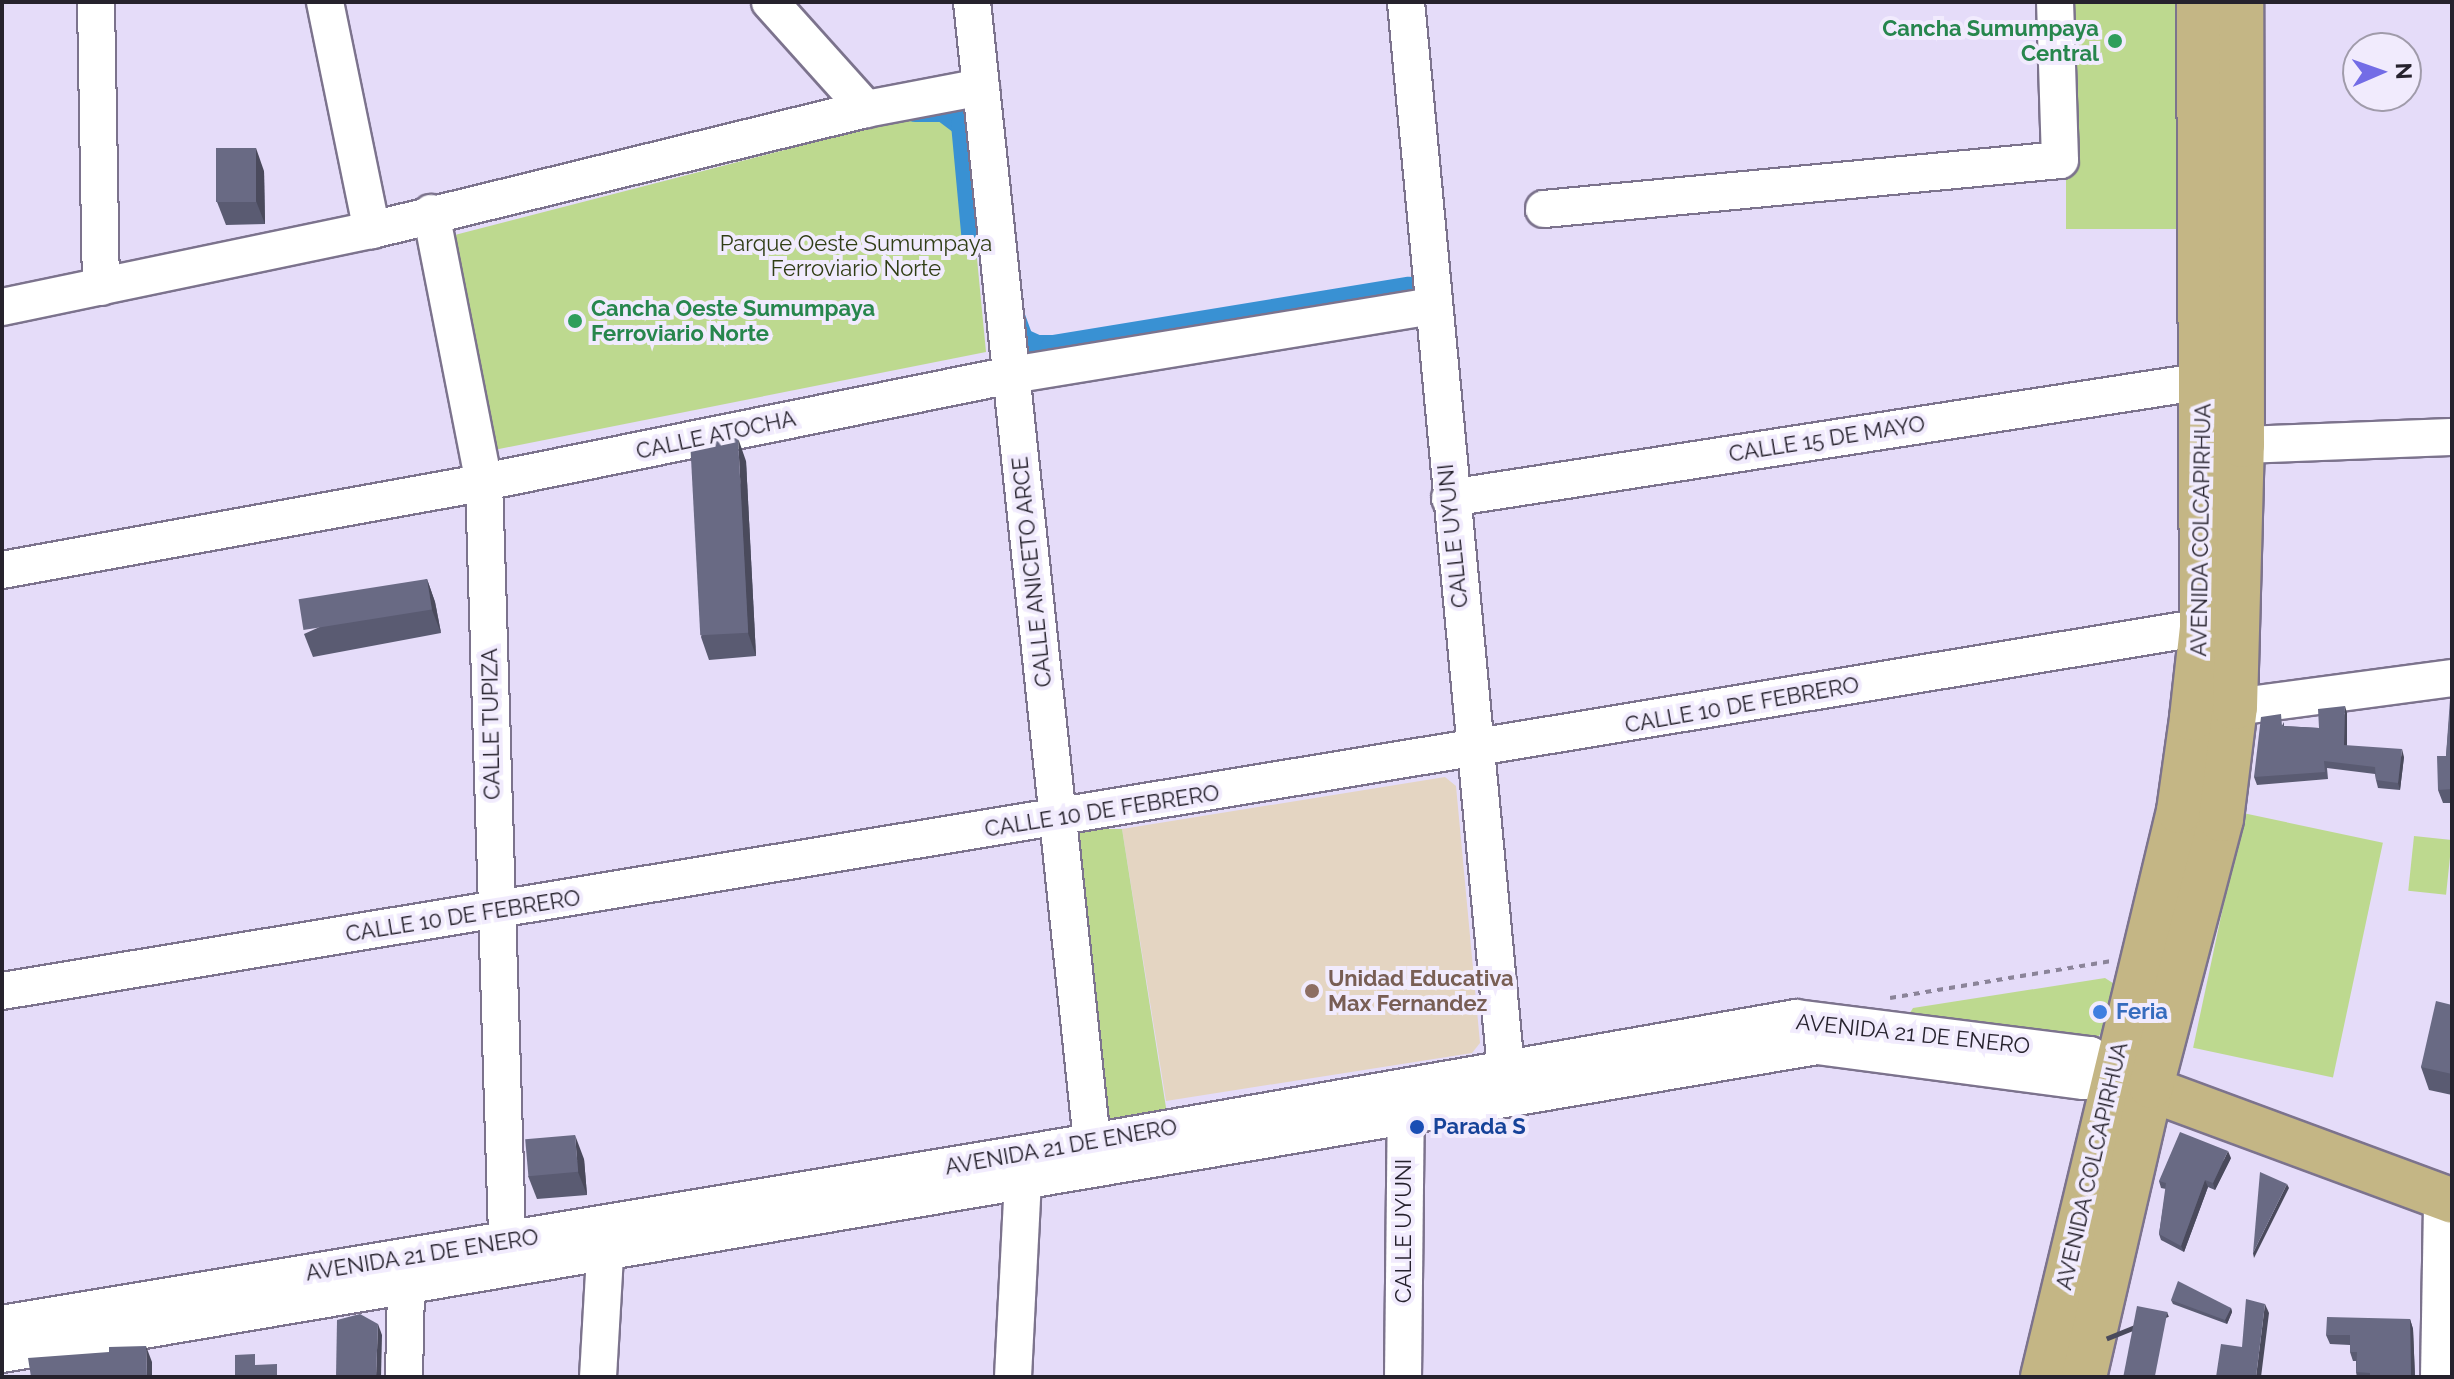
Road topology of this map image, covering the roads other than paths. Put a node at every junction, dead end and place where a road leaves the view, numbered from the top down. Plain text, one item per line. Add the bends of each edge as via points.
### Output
1 (96, 2) edge
2 (325, 2) edge
3 (770, 2) edge
4 (972, 2) edge
5 (1406, 2) edge
6 (2055, 2) edge
7 (2199, 2) edge
8 (2241, 2) edge
9 (981, 87) junction
10 (866, 109) junction
11 (1544, 209) dead end
12 (431, 213) junction
13 (372, 230) junction
14 (101, 287) junction
15 (1431, 306) junction
16 (2, 307) edge
17 (1011, 375) junction
18 (2204, 381) junction
19 (2452, 437) edge
20 (2242, 445) junction
21 (484, 482) junction
22 (1450, 498) junction
23 (2, 570) edge
24 (2202, 627) junction
25 (2452, 678) edge
26 (2235, 707) junction
27 (1474, 750) junction
28 (1058, 818) junction
29 (495, 911) junction
30 (2, 991) edge
31 (1506, 1070) junction
32 (2132, 1082) junction
33 (1406, 1101) junction
34 (1092, 1142) junction
35 (1024, 1168) junction
36 (2447, 1199) edge
37 (507, 1255) junction
38 (605, 1255) junction
39 (406, 1287) junction
40 (6, 1352) edge
41 (404, 1377) edge
42 (598, 1377) edge
43 (1013, 1377) edge
44 (1403, 1377) edge
45 (2043, 1377) edge
46 (2084, 1377) edge
47 (2439, 1377) edge

1 - 14 street
2 - 13 street
3 - 10 street
4 - 9 street, CALLE ANICETO ARCE
5 - 15 street, CALLE UYUNI
6 - 11 street via 2060,160
7 - 18 main road, AVENIDA COLCAPIRHUA
8 - 20 main road, AVENIDA COLCAPIRHUA
9 - 10 street
9 - 17 street, CALLE ANICETO ARCE
10 - 12 street
12 - 13 street
12 - 21 street, CALLE TUPIZA
13 - 14 street
14 - 16 street
15 - 17 street, CALLE ATOCHA
15 - 22 street, CALLE UYUNI
17 - 21 street, CALLE ATOCHA
17 - 28 street, CALLE ANICETO ARCE
18 - 22 street, CALLE 15 DE MAYO
18 - 24 main road, AVENIDA COLCAPIRHUA
19 - 20 street
20 - 26 main road, AVENIDA COLCAPIRHUA
21 - 23 street, CALLE ATOCHA
21 - 29 street, CALLE TUPIZA
22 - 27 street, CALLE UYUNI
24 - 27 street, CALLE 10 DE FEBRERO
24 - 32 main road, AVENIDA COLCAPIRHUA via 2179,811 2144,956
25 - 26 street
26 - 32 main road, AVENIDA COLCAPIRHUA via 2221,819
27 - 28 street, CALLE 10 DE FEBRERO
27 - 31 street, CALLE UYUNI
28 - 29 street, CALLE 10 DE FEBRERO
28 - 34 street, CALLE ANICETO ARCE
29 - 30 street, CALLE 10 DE FEBRERO
29 - 37 street, CALLE TUPIZA
31 - 32 street, AVENIDA 21 DE ENERO via 1796,1018 2090,1055
31 - 33 street, AVENIDA 21 DE ENERO
32 - 33 street, AVENIDA 21 DE ENERO via 2084,1081 1817,1046
32 - 36 main road, AVENIDA 21 DE ENERO
32 - 45 main road, AVENIDA COLCAPIRHUA
32 - 46 main road, AVENIDA COLCAPIRHUA
33 - 34 street, AVENIDA 21 DE ENERO
33 - 35 street, AVENIDA 21 DE ENERO
33 - 44 street, CALLE UYUNI
34 - 35 street, AVENIDA 21 DE ENERO
35 - 37 street, AVENIDA 21 DE ENERO
35 - 38 street, AVENIDA 21 DE ENERO
35 - 43 street
36 - 47 street
37 - 38 street, AVENIDA 21 DE ENERO
37 - 39 street, AVENIDA 21 DE ENERO
37 - 40 street, AVENIDA 21 DE ENERO
38 - 42 street
39 - 40 street, AVENIDA 21 DE ENERO
39 - 41 street

